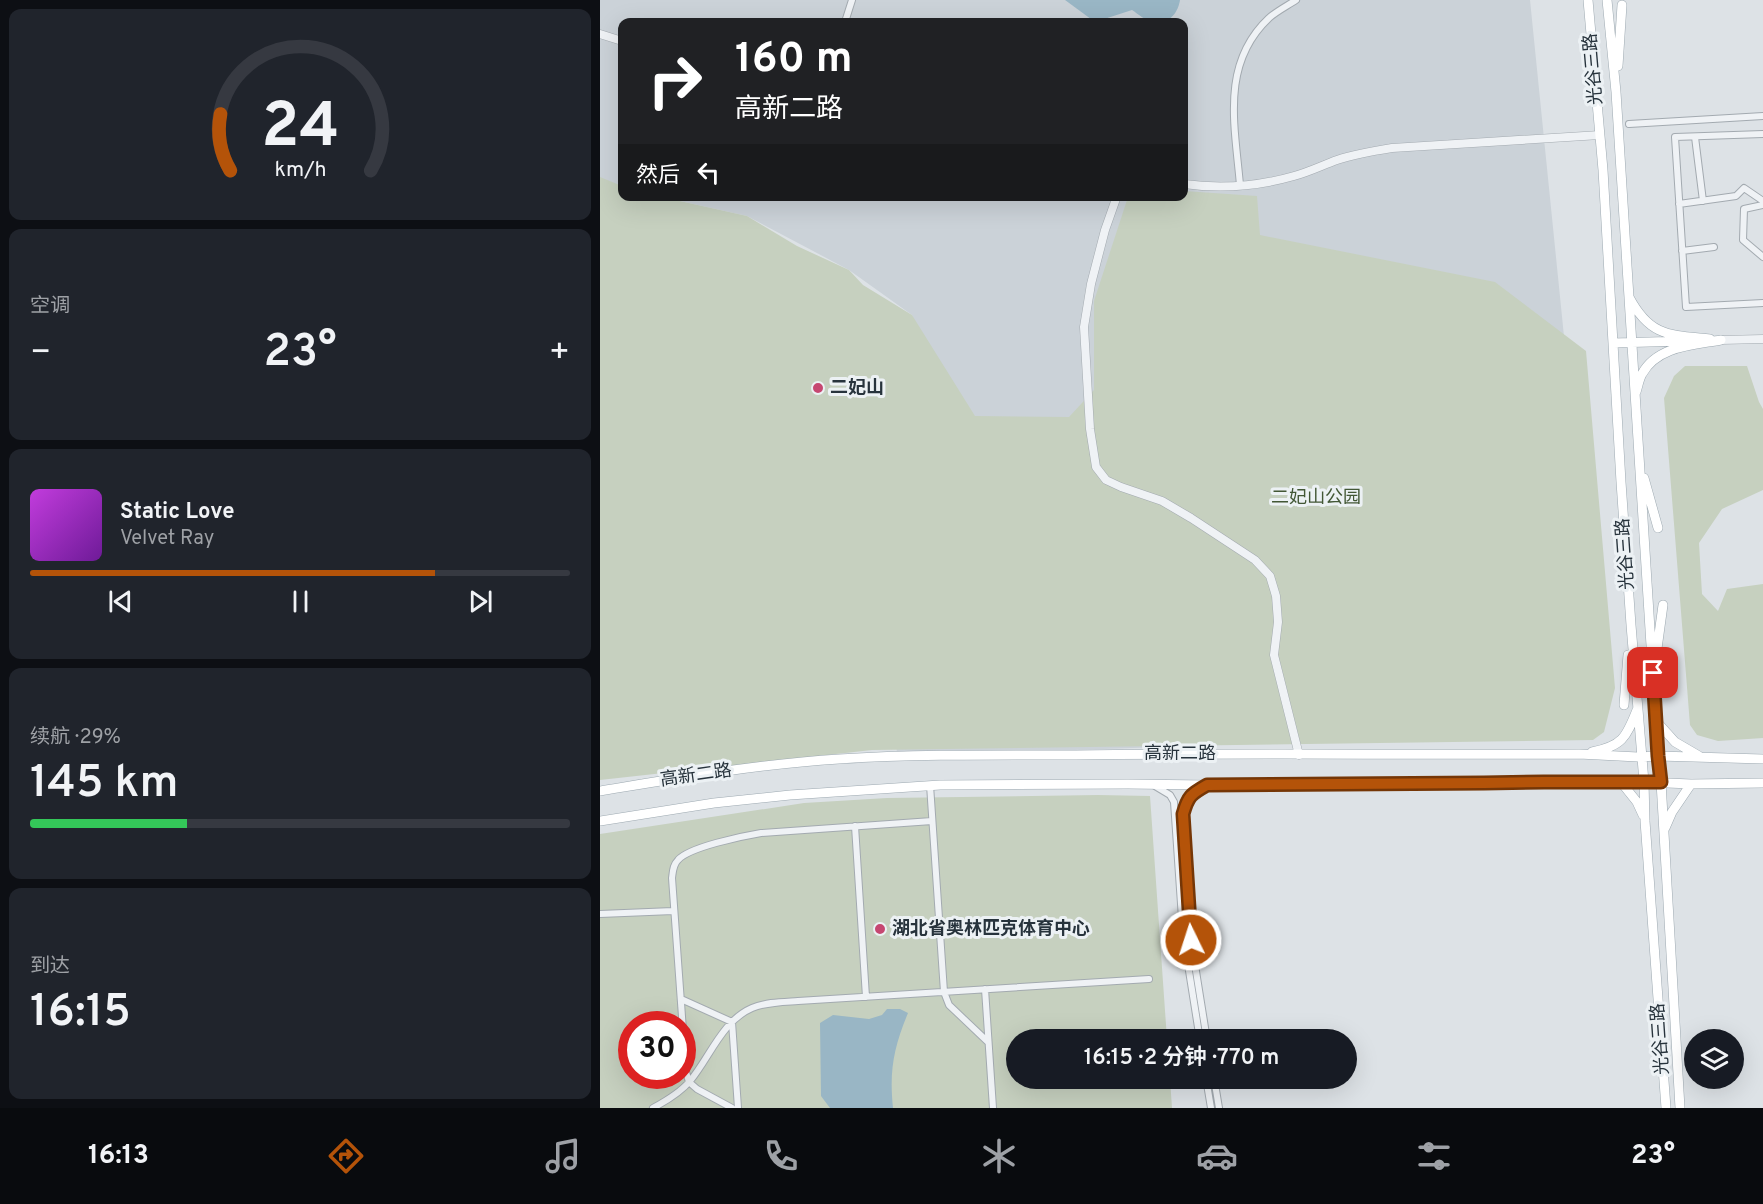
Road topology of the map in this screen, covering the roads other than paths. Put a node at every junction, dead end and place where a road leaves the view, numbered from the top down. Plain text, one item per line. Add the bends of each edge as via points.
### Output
1 (852, 0) edge
2 (1296, 0) edge
3 (1583, 0) edge
4 (1588, 0) edge
5 (1607, 0) edge
6 (1622, 5) dead end
7 (846, 18) edge
8 (1591, 22) junction
9 (600, 34) edge
10 (618, 40) edge
11 (1616, 92) junction
12 (1763, 116) edge
13 (1629, 124) dead end
14 (1763, 134) edge
15 (1600, 135) junction
16 (1695, 137) junction
17 (1188, 185) edge
18 (1240, 185) junction
19 (1115, 201) edge
20 (1703, 201) junction
21 (1763, 203) edge
22 (1679, 204) junction
23 (1714, 247) dead end
24 (1682, 250) junction
25 (1763, 257) edge
26 (1628, 294) junction
27 (1763, 303) edge
28 (1763, 339) edge
29 (1721, 340) junction
30 (1631, 343) junction
31 (1614, 344) junction
32 (1634, 398) junction
33 (1639, 460) junction
34 (1658, 528) dead end
35 (1664, 605) dead end
36 (1631, 625) junction
37 (1653, 673) junction
38 (1624, 705) dead end
39 (1638, 707) junction
40 (1656, 721) junction
41 (1579, 754) junction
42 (1299, 755) junction
43 (1658, 756) junction
44 (1642, 757) junction
45 (1704, 758) junction
46 (1763, 759) edge
47 (1621, 782) junction
48 (1644, 782) junction
49 (1661, 782) junction
50 (1763, 783) edge
51 (1149, 784) junction
52 (1690, 784) junction
53 (930, 785) junction
54 (1207, 785) junction
55 (600, 791) edge
56 (600, 820) edge
57 (932, 821) junction
58 (1646, 821) junction
59 (855, 826) junction
60 (1664, 830) junction
61 (673, 911) junction
62 (600, 914) edge
63 (1149, 979) dead end
64 (985, 989) junction
65 (944, 992) junction
66 (866, 997) junction
67 (681, 999) junction
68 (682, 1011) edge
69 (732, 1022) junction
70 (1198, 1029) edge
71 (1206, 1029) edge
72 (988, 1042) junction
73 (696, 1072) edge
74 (696, 1088) edge
75 (682, 1089) edge
76 (1208, 1089) edge
77 (1216, 1089) edge
78 (653, 1108) edge
79 (732, 1108) edge
80 (738, 1108) edge
81 (993, 1108) edge
82 (1211, 1108) edge
83 (1219, 1108) edge
84 (1666, 1108) edge
85 (1680, 1108) edge

1 - 7 street
2 - 18 street via 1269,18 1240,63 1233,110
3 - 8 main road
4 - 8 main road, 光谷三路
5 - 11 main road, 光谷三路
6 - 11 main road
8 - 15 main road, 光谷三路
9 - 10 street
11 - 26 main road, 光谷三路
12 - 13 street
14 - 16 street
15 - 18 street via 1392,148 1337,160 1294,176
15 - 31 main road, 光谷三路
16 - 20 street
16 - 22 street via 1675,137
17 - 18 street via 1210,188
19 - 42 street via 1091,284 1084,327 1096,467 1106,480 1162,501 1191,518 1255,560 1270,576 1278,622 1274,655
20 - 21 street via 1736,196 1744,188
20 - 22 street
21 - 25 street via 1744,209 1743,240
22 - 24 street
23 - 24 street
24 - 27 street via 1686,307
26 - 29 main road via 1650,325 1667,334
26 - 30 main road, 光谷三路
28 - 29 street
29 - 30 main road
29 - 32 main road via 1665,352 1649,363
30 - 31 main road
30 - 32 main road, 光谷三路
31 - 36 main road, 光谷三路
32 - 33 main road, 光谷三路
33 - 34 main road
33 - 37 main road, 光谷三路
35 - 37 main road
36 - 38 main road
36 - 39 main road, 光谷三路
37 - 40 main road, 光谷三路
39 - 41 main road via 1627,734 1617,744
39 - 44 main road, 光谷三路
40 - 43 main road, 光谷三路
40 - 45 main road via 1675,742
41 - 42 main road, 高新二路
41 - 44 main road, 高新二路
42 - 55 main road, 高新二路 via 885,757 778,765
43 - 44 main road, 高新二路
43 - 45 main road, 高新二路
43 - 49 main road, 光谷三路
44 - 48 main road, 光谷三路
45 - 46 main road, 高新二路
47 - 48 main road, 高新二路
47 - 54 main road, 高新二路
47 - 58 main road
48 - 49 main road, 高新二路
48 - 58 main road, 光谷三路
49 - 52 main road, 高新二路
49 - 60 main road, 光谷三路
50 - 52 main road, 高新二路
51 - 53 main road, 高新二路
51 - 54 main road, 高新二路
51 - 70 street via 1162,789 1174,802 1183,933
52 - 60 main road
53 - 56 main road, 高新二路 via 714,803
53 - 57 street
54 - 71 street via 1190,795 1183,814 1191,940
57 - 59 street
57 - 65 street
58 - 84 main road, 光谷三路
59 - 61 street via 761,833 690,851 673,868
59 - 66 street
60 - 85 main road, 光谷三路
61 - 62 street
61 - 67 street
63 - 64 street
64 - 65 street
64 - 72 street
65 - 66 street
65 - 72 street via 949,1005
66 - 69 street via 774,1003 753,1008
67 - 68 street
67 - 69 street
69 - 73 street
69 - 80 street
72 - 81 street
74 - 79 street
75 - 78 street
76 - 82 street
77 - 83 street

